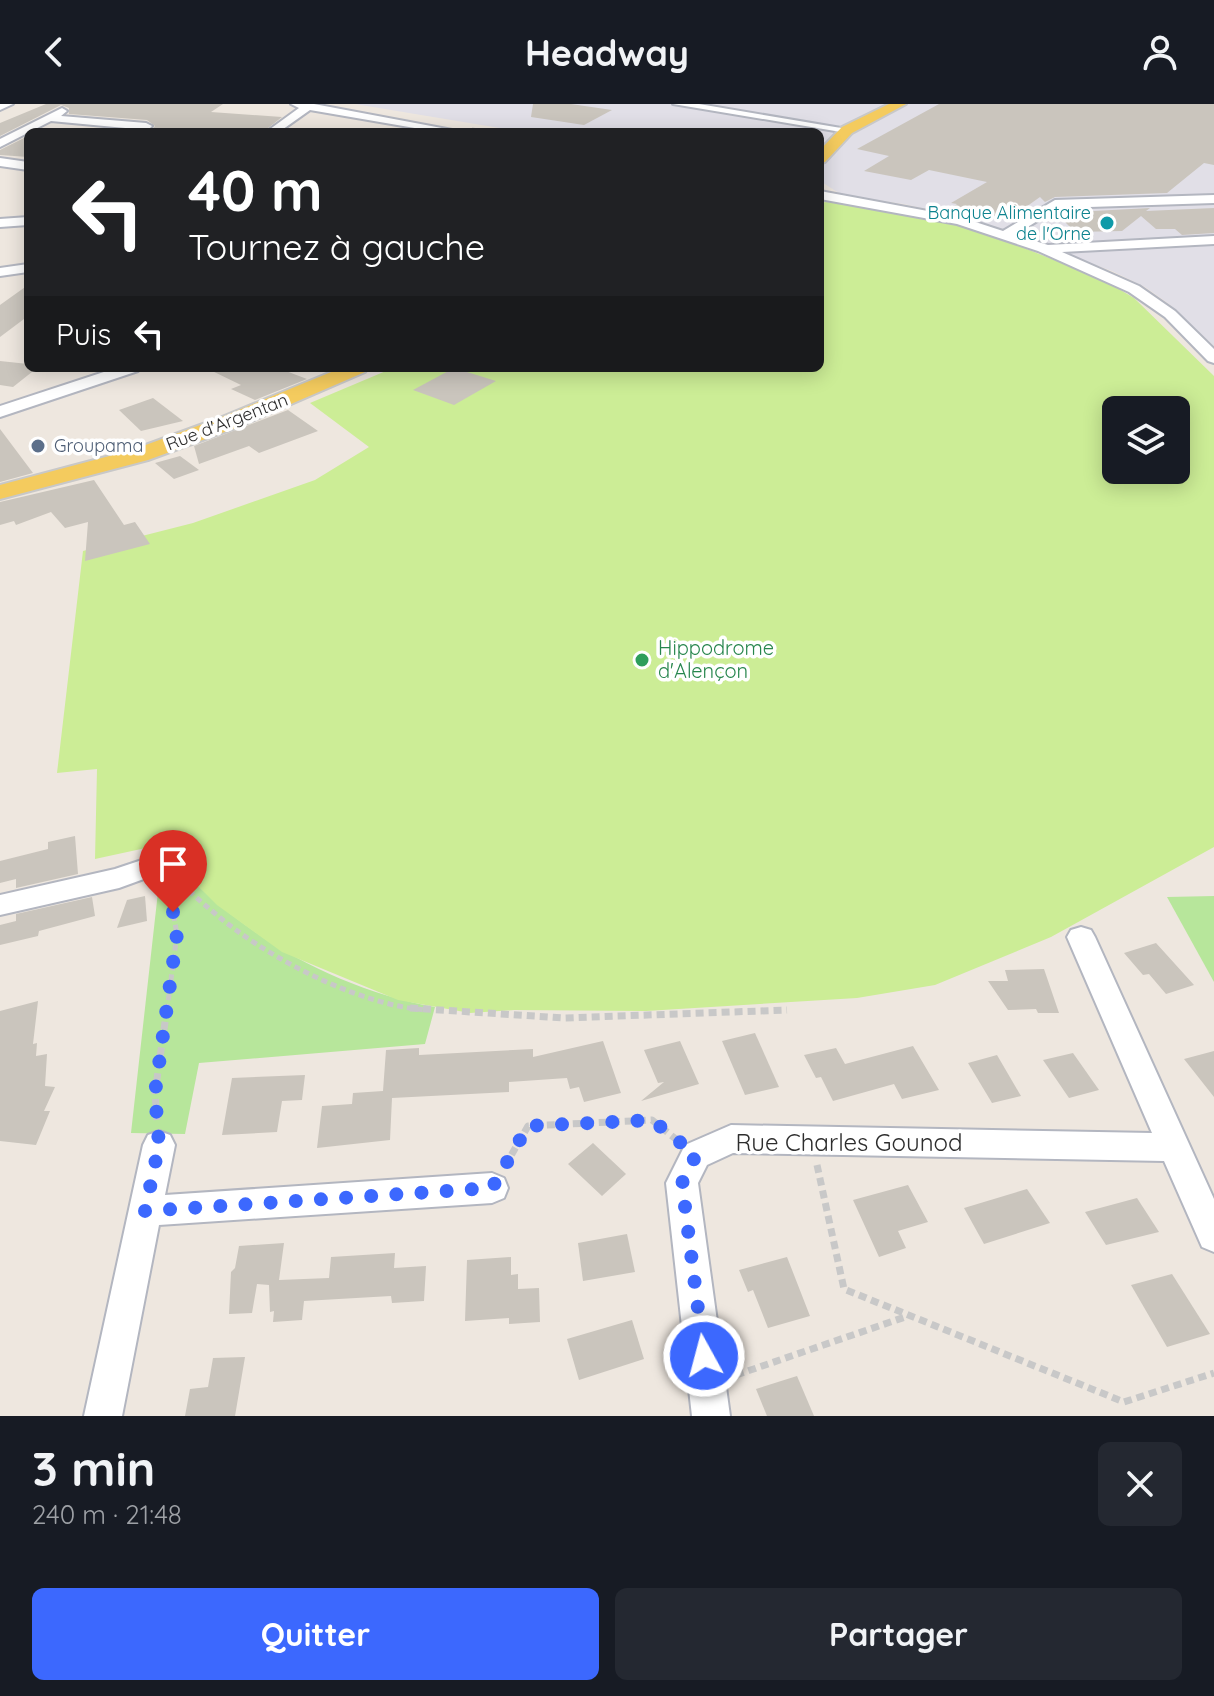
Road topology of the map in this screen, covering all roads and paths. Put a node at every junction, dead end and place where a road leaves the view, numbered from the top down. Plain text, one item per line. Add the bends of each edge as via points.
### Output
1 (8, 104) edge
2 (75, 104) edge
3 (678, 104) edge
4 (899, 104) edge
5 (302, 105) edge
6 (0, 107) edge
7 (50, 118) junction
8 (31, 128) edge
9 (144, 128) edge
10 (276, 128) edge
11 (434, 128) edge
12 (847, 130) junction
13 (24, 132) edge
14 (0, 144) edge
15 (824, 155) edge
16 (0, 162) edge
17 (24, 165) edge
18 (824, 196) edge
19 (1214, 199) edge
20 (24, 221) edge
21 (0, 223) edge
22 (1005, 235) junction
23 (1214, 240) edge
24 (1043, 248) junction
25 (24, 259) edge
26 (0, 262) edge
27 (24, 269) edge
28 (0, 272) edge
29 (1210, 351) edge
30 (120, 372) edge
31 (347, 372) edge
32 (0, 412) edge
33 (0, 492) edge
34 (187, 854) dead end
35 (0, 905) edge
36 (1081, 937) dead end
37 (787, 1010) dead end
38 (811, 1140) junction
39 (159, 1145) joint
40 (1175, 1147) junction
41 (696, 1155) junction
42 (492, 1188) joint
43 (145, 1211) junction
44 (1214, 1236) edge
45 (909, 1315) junction
46 (1214, 1373) edge
47 (709, 1400) edge
48 (103, 1416) edge

1 - 6 street
2 - 7 street
3 - 12 street
4 - 12 main road
5 - 10 street
5 - 11 street
7 - 8 street
7 - 9 street
12 - 15 main road
13 - 14 street
16 - 17 street
18 - 22 street via 935,215
19 - 22 street via 1055,204
20 - 21 street
22 - 24 street
23 - 24 street
24 - 29 street via 1134,289
25 - 26 street
27 - 28 street
30 - 32 street
31 - 33 main road, Rue d'Argentan via 140,455
34 - 35 street via 119,878
36 - 40 street
37 - 39 path via 564,1018 451,1013 373,1000 285,961 236,930 165,869 177,934 155,1093
38 - 40 street, Rue Charles Gounod
38 - 41 street, Rue Charles Gounod via 731,1139
38 - 45 path via 844,1289
39 - 43 street
40 - 44 street
41 - 42 path via 652,1120 528,1126
41 - 47 street via 682,1183
42 - 43 street
43 - 48 street
45 - 46 path via 1124,1402
45 - 47 path

